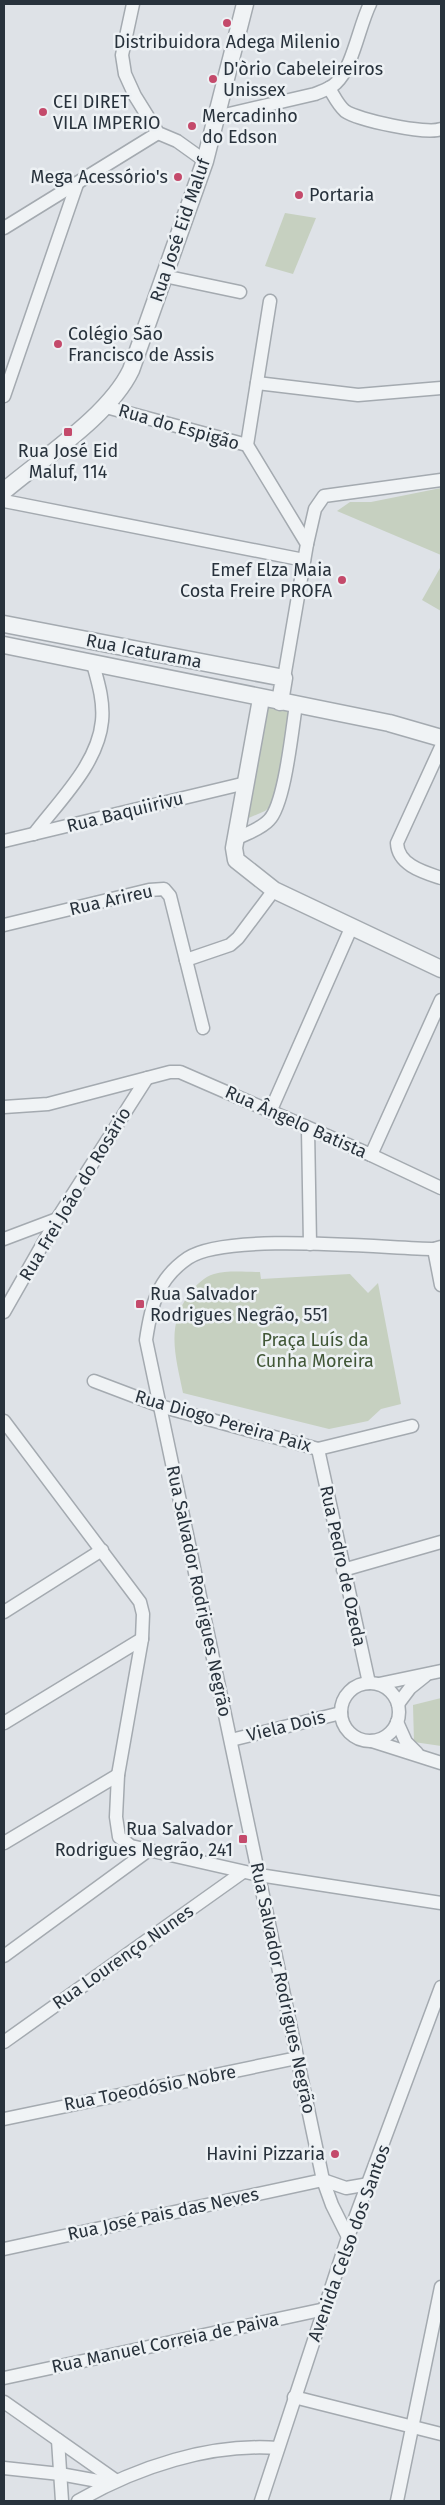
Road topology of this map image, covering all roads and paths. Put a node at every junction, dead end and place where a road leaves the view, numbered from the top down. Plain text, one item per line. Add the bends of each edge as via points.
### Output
1 (133, 4) edge
2 (245, 4) edge
3 (370, 4) edge
4 (333, 85) junction
5 (216, 117) junction
6 (441, 129) edge
7 (158, 133) junction
8 (205, 161) junction
9 (77, 184) junction
10 (4, 228) edge
11 (164, 276) junction
12 (240, 292) dead end
13 (270, 301) dead end
14 (257, 382) junction
15 (441, 388) edge
16 (4, 396) edge
17 (106, 407) junction
18 (247, 445) junction
19 (441, 480) edge
20 (4, 491) edge
21 (4, 502) edge
22 (307, 544) junction
23 (304, 560) junction
24 (4, 624) edge
25 (4, 645) edge
26 (93, 664) junction
27 (284, 678) junction
28 (261, 699) junction
29 (288, 704) junction
30 (441, 738) edge
31 (441, 747) edge
32 (246, 783) junction
33 (34, 834) junction
34 (236, 838) junction
35 (4, 841) edge
36 (441, 878) edge
37 (274, 890) junction
38 (4, 925) edge
39 (352, 926) junction
40 (186, 960) junction
41 (441, 969) edge
42 (441, 1000) edge
43 (203, 1028) dead end
44 (147, 1078) junction
45 (4, 1107) edge
46 (270, 1112) junction
47 (308, 1129) junction
48 (371, 1155) junction
49 (441, 1188) edge
50 (57, 1220) junction
51 (4, 1239) edge
52 (310, 1244) junction
53 (438, 1248) edge
54 (441, 1285) edge
55 (4, 1312) edge
56 (94, 1382) dead end
57 (160, 1406) junction
58 (4, 1421) edge
59 (412, 1426) dead end
60 (318, 1449) junction
61 (441, 1542) edge
62 (102, 1550) junction
63 (343, 1570) junction
64 (5, 1609) edge
65 (142, 1639) junction
66 (435, 1672) edge
67 (374, 1683) junction
68 (398, 1704) junction
69 (341, 1713) junction
70 (397, 1722) junction
71 (4, 1723) edge
72 (231, 1740) junction
73 (371, 1741) junction
74 (419, 1755) junction
75 (441, 1763) edge
76 (118, 1774) junction
77 (4, 1843) edge
78 (149, 1850) junction
79 (243, 1872) junction
80 (259, 1875) junction
81 (441, 1903) edge
82 (4, 1956) edge
83 (441, 1987) edge
84 (438, 2008) edge
85 (4, 2042) edge
86 (298, 2058) junction
87 (4, 2119) edge
88 (323, 2180) junction
89 (369, 2184) junction
90 (348, 2237) junction
91 (4, 2249) edge
92 (441, 2288) edge
93 (325, 2309) junction
94 (4, 2378) edge
95 (294, 2397) junction
96 (4, 2402) edge
97 (412, 2428) junction
98 (441, 2434) edge
99 (58, 2440) junction
100 (278, 2448) junction
101 (4, 2468) edge
102 (60, 2474) junction
103 (112, 2482) junction
104 (62, 2501) edge
105 (78, 2501) edge
106 (261, 2501) edge
107 (397, 2501) edge

1 - 7 street via 122,55 125,74
2 - 5 street, Rua José Eid Maluf
3 - 4 street via 344,72
4 - 5 street via 315,94
4 - 6 street via 337,102 352,115 410,129 430,132
5 - 8 street, Rua José Eid Maluf
7 - 8 street via 177,141
7 - 9 street
8 - 11 street, Rua José Eid Maluf
9 - 10 street
9 - 16 street
11 - 12 street
11 - 17 street, Rua José Eid Maluf via 131,370 122,388
13 - 14 street
14 - 15 street via 358,395
14 - 18 street
17 - 18 street, Rua do Espigão
17 - 20 street, Rua José Eid Maluf
18 - 22 street, Rua do Espigão
19 - 22 street via 324,496 315,509
21 - 23 street
22 - 23 street
23 - 27 street
24 - 27 street, Rua Icaturama
25 - 26 street, Rua Icaturama
26 - 28 street, Rua Icaturama
26 - 33 street via 102,700 97,744 87,764
27 - 29 street
28 - 29 street, Rua Icaturama
28 - 32 street
29 - 30 street, Rua Icaturama via 389,723
29 - 34 street via 285,772 276,810 262,826
31 - 36 street via 400,833 397,848 409,864
32 - 33 street, Rua Baquiirivu
32 - 34 street
33 - 35 street, Rua Baquiirivu
34 - 37 street via 234,854 239,865
37 - 39 street
37 - 40 street via 230,945
38 - 40 street, Rua Arireu via 164,889 170,896
39 - 41 street
39 - 46 street
40 - 43 street, Rua Arireu
42 - 48 street
44 - 45 street, Rua Ângelo Batista via 48,1104
44 - 46 street, Rua Ângelo Batista via 180,1072
44 - 50 street, Rua Frei João do Rosário
46 - 47 street, Rua Ângelo Batista
47 - 48 street, Rua Ângelo Batista
47 - 52 street
48 - 49 street, Rua Ângelo Batista
50 - 51 street
50 - 55 street, Rua Frei João do Rosário
52 - 53 street, Rua Salvador Rodrigues Negrão
52 - 57 street, Rua Salvador Rodrigues Negrão via 220,1246 188,1258 174,1269 159,1288 150,1310 146,1340
53 - 54 street
56 - 57 street, Rua Diogo Pereira Paix
57 - 60 street, Rua Diogo Pereira Paix
57 - 72 street, Rua Salvador Rodrigues Negrão
58 - 62 street
59 - 60 street, Rua Diogo Pereira Paix
60 - 63 street, Rua Pedro de Ozeda
61 - 63 street
62 - 64 street
62 - 65 street via 140,1602
63 - 67 street, Rua Pedro de Ozeda
65 - 71 street
65 - 76 street
66 - 67 street
66 - 68 street via 410,1688
67 - 68 street via 388,1689
67 - 69 street via 355,1687 349,1692 344,1698
68 - 70 street
69 - 72 street, Viela Dois
69 - 73 street via 350,1733
70 - 73 street via 386,1736
70 - 74 street via 406,1742
72 - 80 street, Rua Salvador Rodrigues Negrão
73 - 74 street
74 - 75 street
76 - 77 street
76 - 78 street via 116,1830 131,1846
78 - 79 street
78 - 82 street
79 - 80 street
79 - 85 street, Rua Lourenço Nunes
80 - 81 street
80 - 86 street, Rua Salvador Rodrigues Negrão
83 - 84 street, Avenida Celso dos Santos
84 - 89 street, Avenida Celso dos Santos
86 - 87 street, Rua Toeodósio Nobre
86 - 88 street, Rua Salvador Rodrigues Negrão
88 - 89 street via 346,2188
88 - 90 street, Rua Salvador Rodrigues Negrão
88 - 91 street, Rua José Pais das Neves
89 - 90 street, Avenida Celso dos Santos
90 - 93 street, Avenida Celso dos Santos
92 - 97 street
93 - 94 street, Rua Manuel Correia de Paiva
93 - 95 street, Avenida Celso dos Santos
95 - 97 street
95 - 100 street, Avenida Celso dos Santos
96 - 99 street
97 - 98 street
97 - 107 street
99 - 102 street
99 - 103 street
100 - 103 street via 219,2450
100 - 106 street, Avenida Celso dos Santos
101 - 102 street
102 - 103 street
102 - 104 street
103 - 105 street

